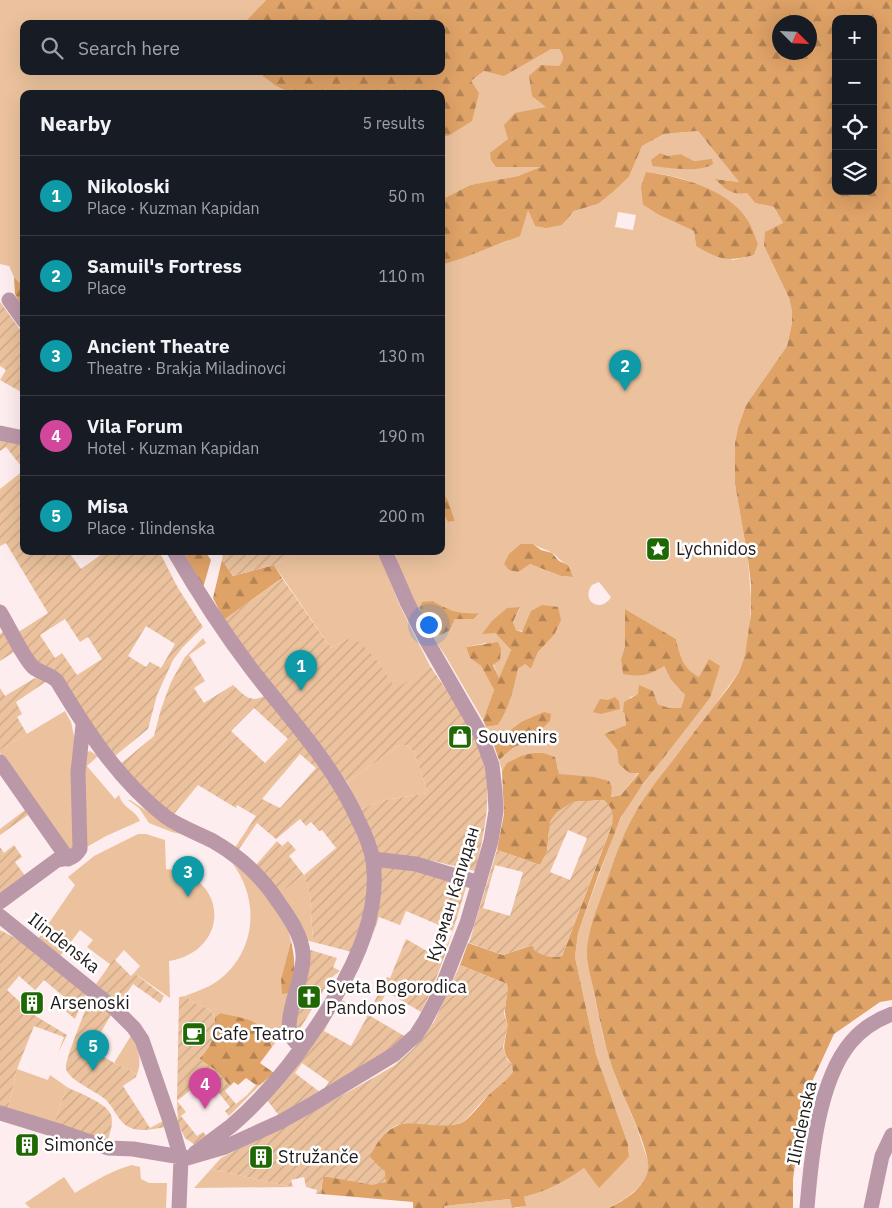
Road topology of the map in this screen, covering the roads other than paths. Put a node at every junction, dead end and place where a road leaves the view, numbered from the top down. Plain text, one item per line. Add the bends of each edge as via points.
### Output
1 (9, 300) dead end
2 (20, 315) edge
3 (0, 433) edge
4 (20, 437) edge
5 (176, 555) edge
6 (387, 555) edge
7 (0, 612) edge
8 (83, 725) junction
9 (0, 762) edge
10 (68, 859) junction
11 (373, 859) junction
12 (479, 883) junction
13 (0, 902) edge
14 (0, 916) edge
15 (892, 1014) edge
16 (301, 1048) junction
17 (0, 1112) edge
18 (892, 1135) edge
19 (184, 1158) junction
20 (179, 1208) edge
21 (807, 1208) edge
22 (871, 1208) edge

1 - 2 street
3 - 4 street
5 - 11 street via 224,632 339,782 363,830
6 - 12 street, Кузман Капидан via 406,602 481,735 492,765 496,811
7 - 8 street via 28,661 54,679
8 - 10 street via 78,772 80,849
8 - 16 street via 141,797 173,822 227,850 258,877 280,903 299,936 304,954 290,1027
9 - 10 street
10 - 13 street via 55,861
11 - 12 street via 416,864
11 - 16 street via 371,909 356,958 330,1006
12 - 19 street, Кузман Капидан via 440,992 425,1021 407,1045 280,1122 225,1147
14 - 19 street, Ilindenska via 116,1009 134,1028 146,1050
15 - 21 street, Ilindenska via 864,1029 839,1060 823,1102 811,1163
16 - 19 street via 260,1097 231,1125
17 - 19 street via 108,1148
18 - 22 street via 882,1156
19 - 20 street, Ilindenska

